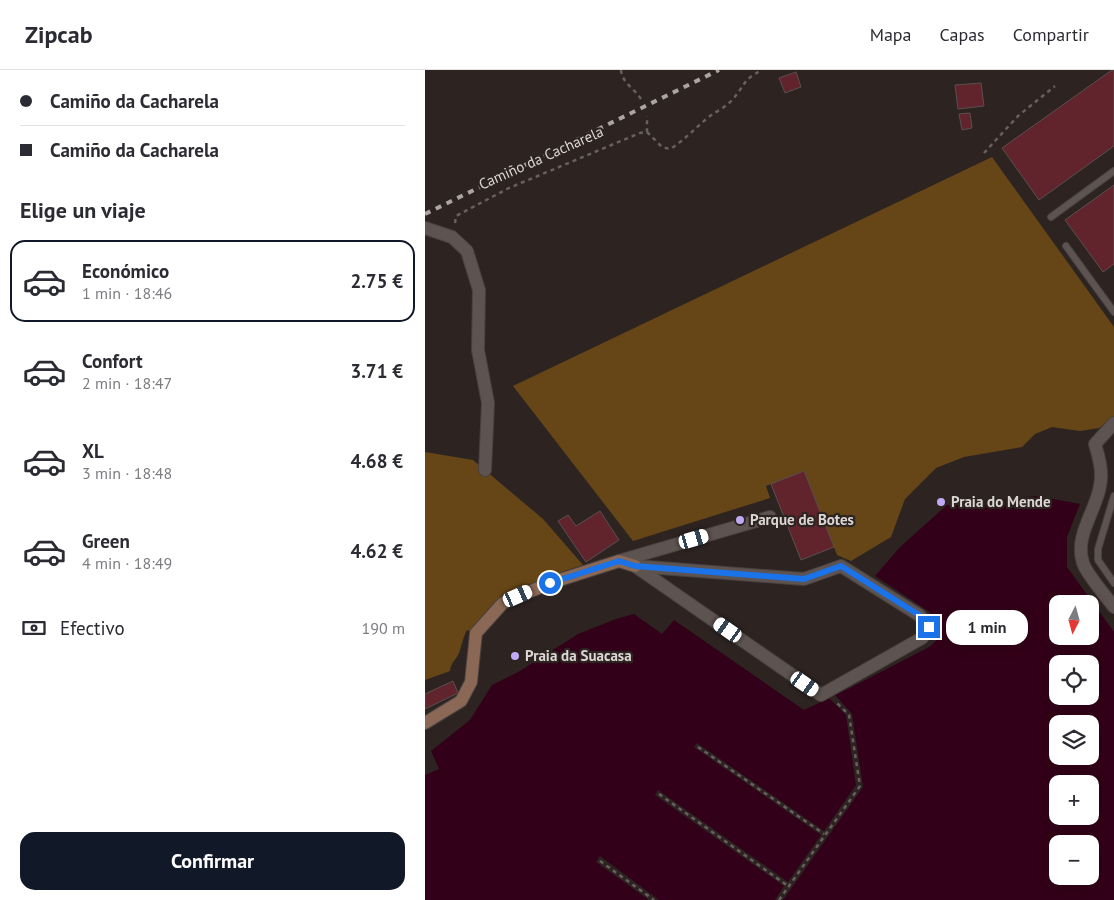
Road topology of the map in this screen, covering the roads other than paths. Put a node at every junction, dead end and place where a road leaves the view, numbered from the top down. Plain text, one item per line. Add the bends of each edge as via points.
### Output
1 (1114, 171) edge
2 (1051, 217) dead end
3 (425, 219) edge
4 (425, 228) edge
5 (452, 237) junction
6 (1065, 246) dead end
7 (1114, 312) edge
8 (1114, 423) edge
9 (485, 470) dead end
10 (1114, 496) edge
11 (770, 517) dead end
12 (619, 561) junction
13 (635, 566) junction
14 (1114, 583) edge
15 (1114, 607) edge
16 (425, 723) edge

1 - 2 lane
3 - 5 street
4 - 5 street
5 - 9 street via 467,251 479,290 478,350 488,403
6 - 7 lane
8 - 15 street via 1095,444 1102,468 1100,487 1082,537 1081,552 1083,565
10 - 14 lane via 1097,549 1098,560
11 - 12 street
12 - 13 street
12 - 16 street via 550,583 503,603 477,634 471,682 461,701
13 - 13 street via 821,695 922,638 929,627 919,615 841,566 804,579

